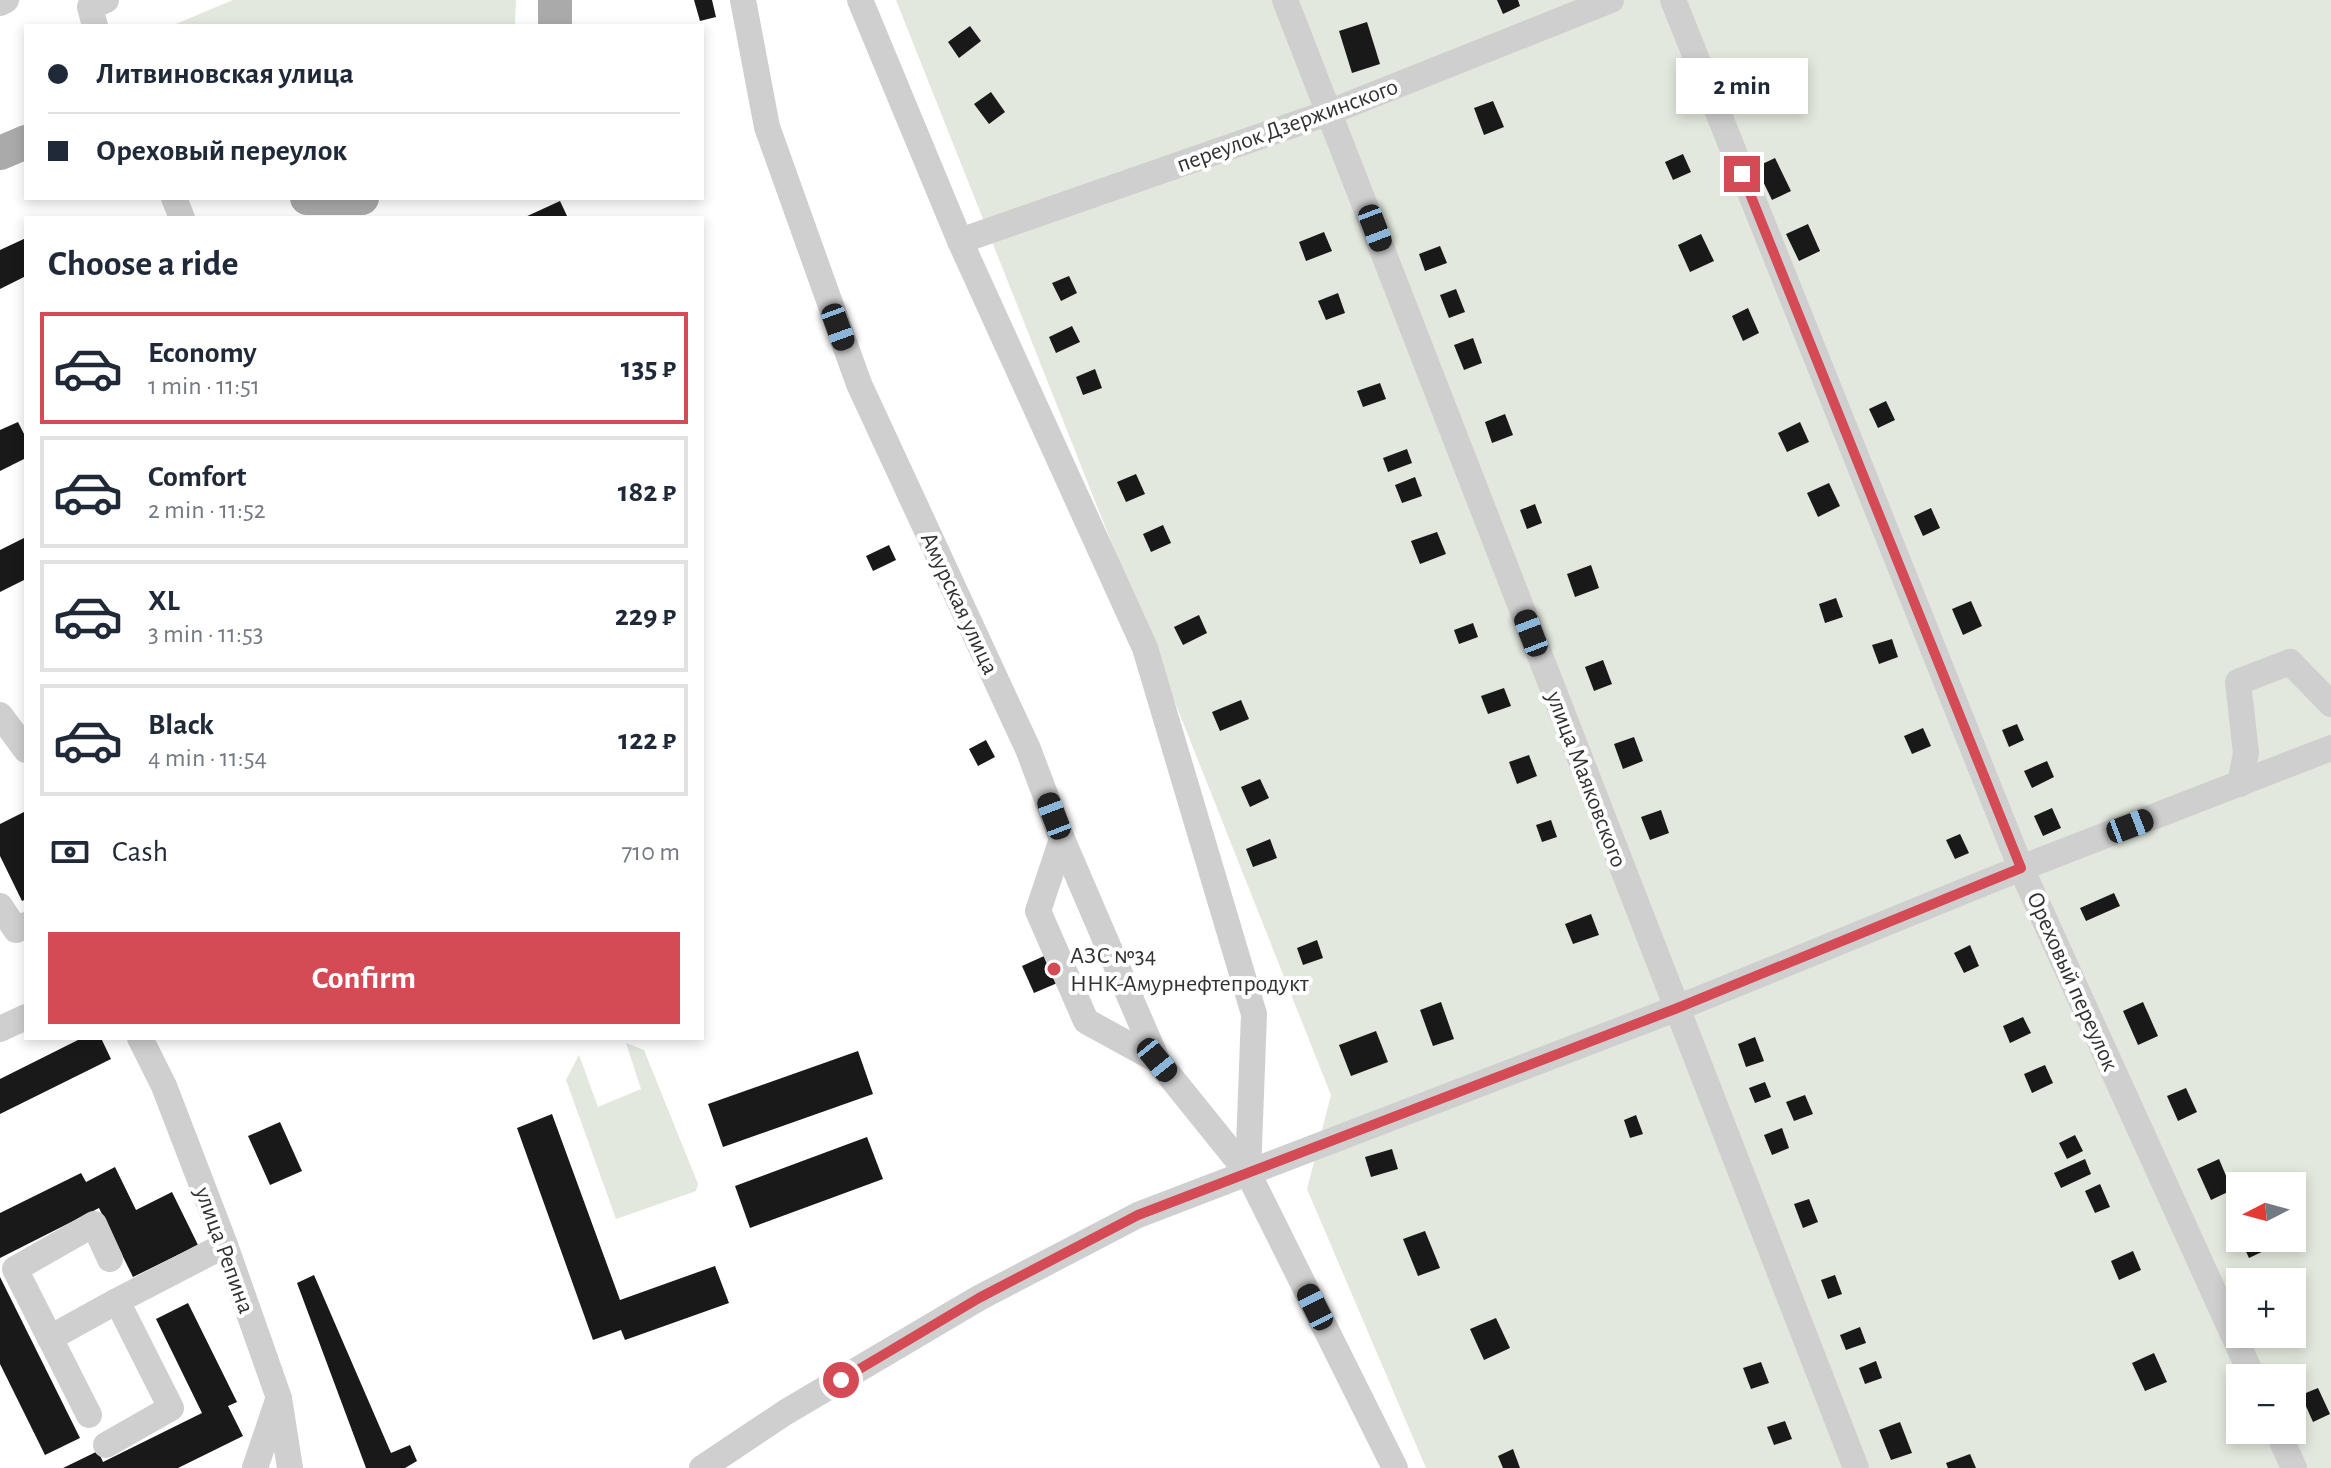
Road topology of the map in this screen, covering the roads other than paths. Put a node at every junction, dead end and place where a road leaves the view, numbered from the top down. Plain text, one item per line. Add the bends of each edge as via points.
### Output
1 (6, 0) edge
2 (106, 0) edge
3 (555, 0) edge
4 (743, 0) edge
5 (860, 0) edge
6 (1285, 0) edge
7 (1611, 0) edge
8 (1673, 0) edge
9 (0, 3) edge
10 (94, 24) edge
11 (555, 24) edge
12 (1330, 112) junction
13 (24, 143) edge
14 (0, 153) edge
15 (320, 200) edge
16 (353, 205) edge
17 (960, 241) junction
18 (2331, 704) edge
19 (0, 715) edge
20 (24, 747) edge
21 (2331, 748) edge
22 (2240, 784) junction
23 (1062, 839) junction
24 (2021, 868) junction
25 (0, 906) edge
26 (17, 935) edge
27 (1675, 1009) junction
28 (24, 1018) edge
29 (0, 1029) edge
30 (141, 1040) edge
31 (1157, 1060) junction
32 (1248, 1173) junction
33 (225, 1245) junction
34 (110, 1259) dead end
35 (117, 1301) junction
36 (50, 1338) junction
37 (2247, 1364) edge
38 (279, 1398) junction
39 (89, 1415) dead end
40 (2283, 1444) edge
41 (106, 1445) dead end
42 (255, 1468) edge
43 (290, 1468) edge
44 (702, 1468) edge
45 (1395, 1468) edge
46 (1856, 1468) edge
47 (2294, 1468) edge

1 - 9 street
2 - 10 street via 90,7
3 - 11 main road
4 - 23 street, Амурская улица via 767,127 859,384 1028,749
5 - 17 street, Амурская улица
6 - 12 street, улица Маяковского
7 - 12 street, переулок Дзержинского
8 - 24 street, Ореховый переулок
12 - 17 street, переулок Дзержинского
12 - 27 street, улица Маяковского
13 - 14 main road
15 - 16 main road
17 - 32 street, Амурская улица via 1145,648 1254,1014
18 - 22 street via 2290,662 2238,682 2246,753
19 - 20 street
21 - 22 street
22 - 24 street
23 - 31 street, Амурская улица
23 - 31 street via 1038,911 1086,1021
24 - 27 street
24 - 37 street, Ореховый переулок
25 - 26 street
27 - 32 street
27 - 46 street, улица Маяковского
28 - 29 street
30 - 33 street, улица Репина
31 - 32 street, Амурская улица
32 - 44 street via 1138,1215 979,1298
32 - 45 street, Амурская улица
33 - 35 street
33 - 38 street, улица Репина
34 - 36 street via 94,1224 15,1269
35 - 36 street
35 - 41 street via 171,1408
36 - 39 street
38 - 42 street
38 - 43 street, улица Репина
40 - 47 street

